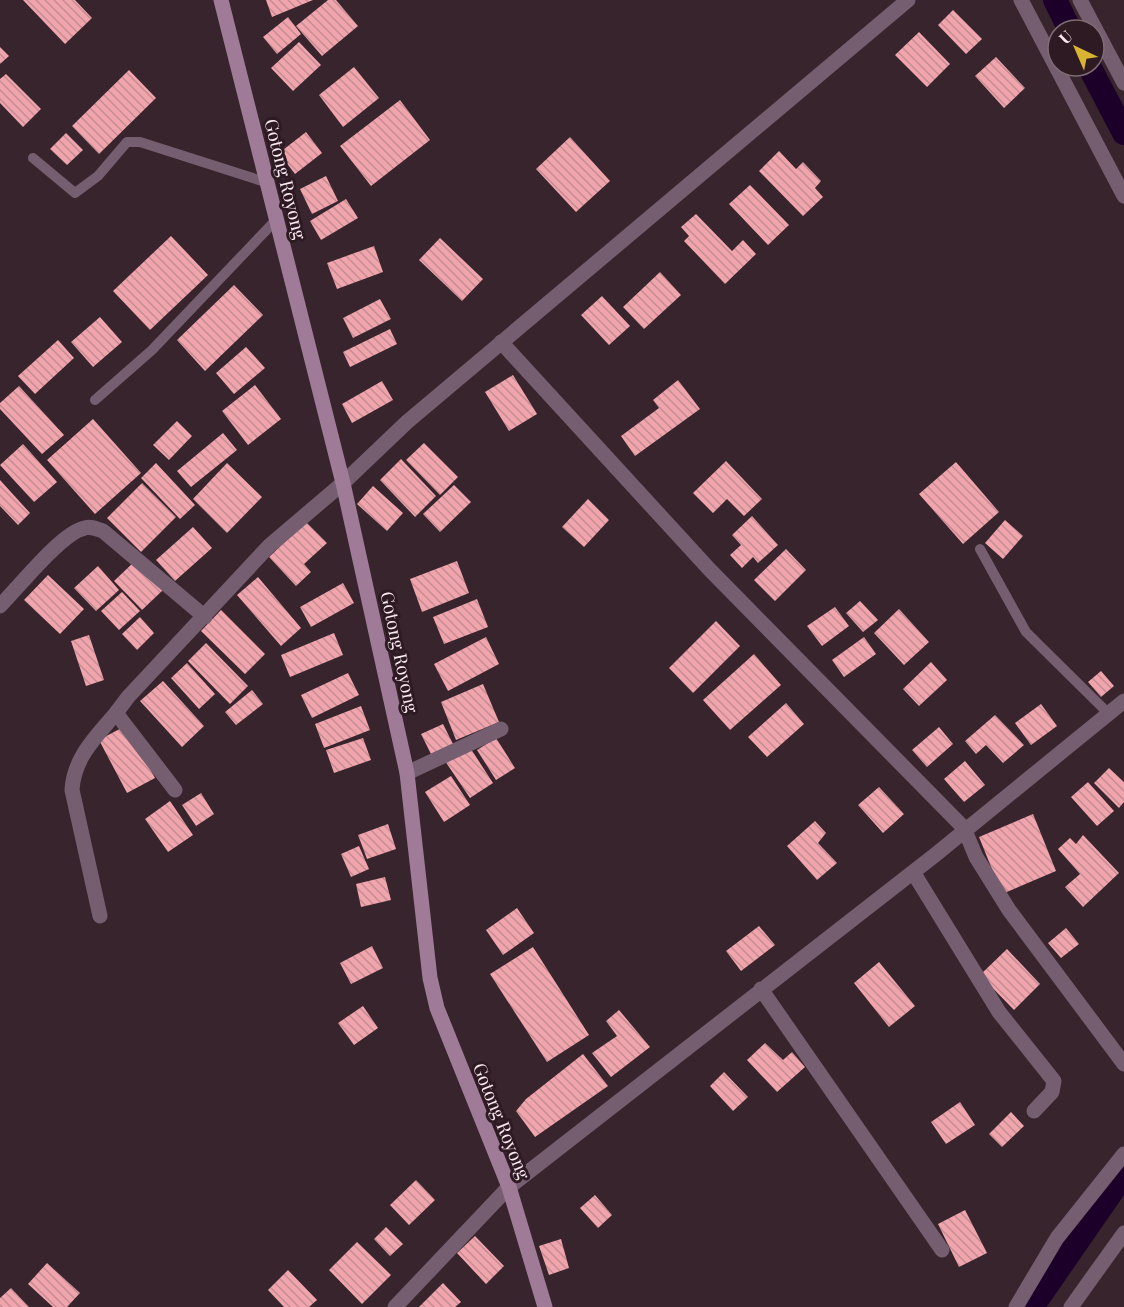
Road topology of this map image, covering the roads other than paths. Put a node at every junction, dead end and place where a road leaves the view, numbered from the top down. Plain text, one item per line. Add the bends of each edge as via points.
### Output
1 (221, 0) edge
2 (908, 0) edge
3 (1020, 0) edge
4 (1080, 0) edge
5 (1124, 83) edge
6 (33, 158) dead end
7 (265, 182) junction
8 (1124, 196) edge
9 (275, 221) junction
10 (501, 342) junction
11 (96, 400) dead end
12 (343, 483) junction
13 (980, 549) dead end
14 (0, 606) edge
15 (205, 616) junction
16 (1124, 700) edge
17 (116, 713) junction
18 (1108, 713) junction
19 (501, 729) dead end
20 (407, 773) junction
21 (176, 790) dead end
22 (964, 828) junction
23 (913, 872) junction
24 (100, 916) dead end
25 (762, 989) junction
26 (1124, 1064) edge
27 (1034, 1111) dead end
28 (1124, 1154) edge
29 (509, 1187) junction
30 (1124, 1233) edge
31 (942, 1250) dead end
32 (395, 1307) edge
33 (545, 1307) edge
34 (1016, 1307) edge
35 (1071, 1307) edge

1 - 7 street, Gotong Royong
2 - 10 street
3 - 8 street
4 - 5 street
6 - 7 lane via 75,193 98,176 127,142 140,142
7 - 9 street, Gotong Royong
9 - 11 lane via 152,350
9 - 12 street, Gotong Royong
10 - 12 street
10 - 22 street via 710,570
12 - 15 street via 269,546
12 - 20 street, Gotong Royong
13 - 18 lane via 1026,632
14 - 15 street via 66,536 94,528 103,531
15 - 17 street
16 - 18 street
17 - 21 street
17 - 24 street via 84,751 73,775 72,790
18 - 22 street
19 - 20 street
20 - 29 street, Gotong Royong via 430,978 437,1008
22 - 23 street
22 - 26 street via 976,857 1009,910
23 - 25 street
23 - 27 street via 999,1012 1054,1081 1052,1092
25 - 29 street
25 - 31 street
28 - 34 street via 1058,1238
29 - 32 street
29 - 33 street, Gotong Royong
30 - 35 street

